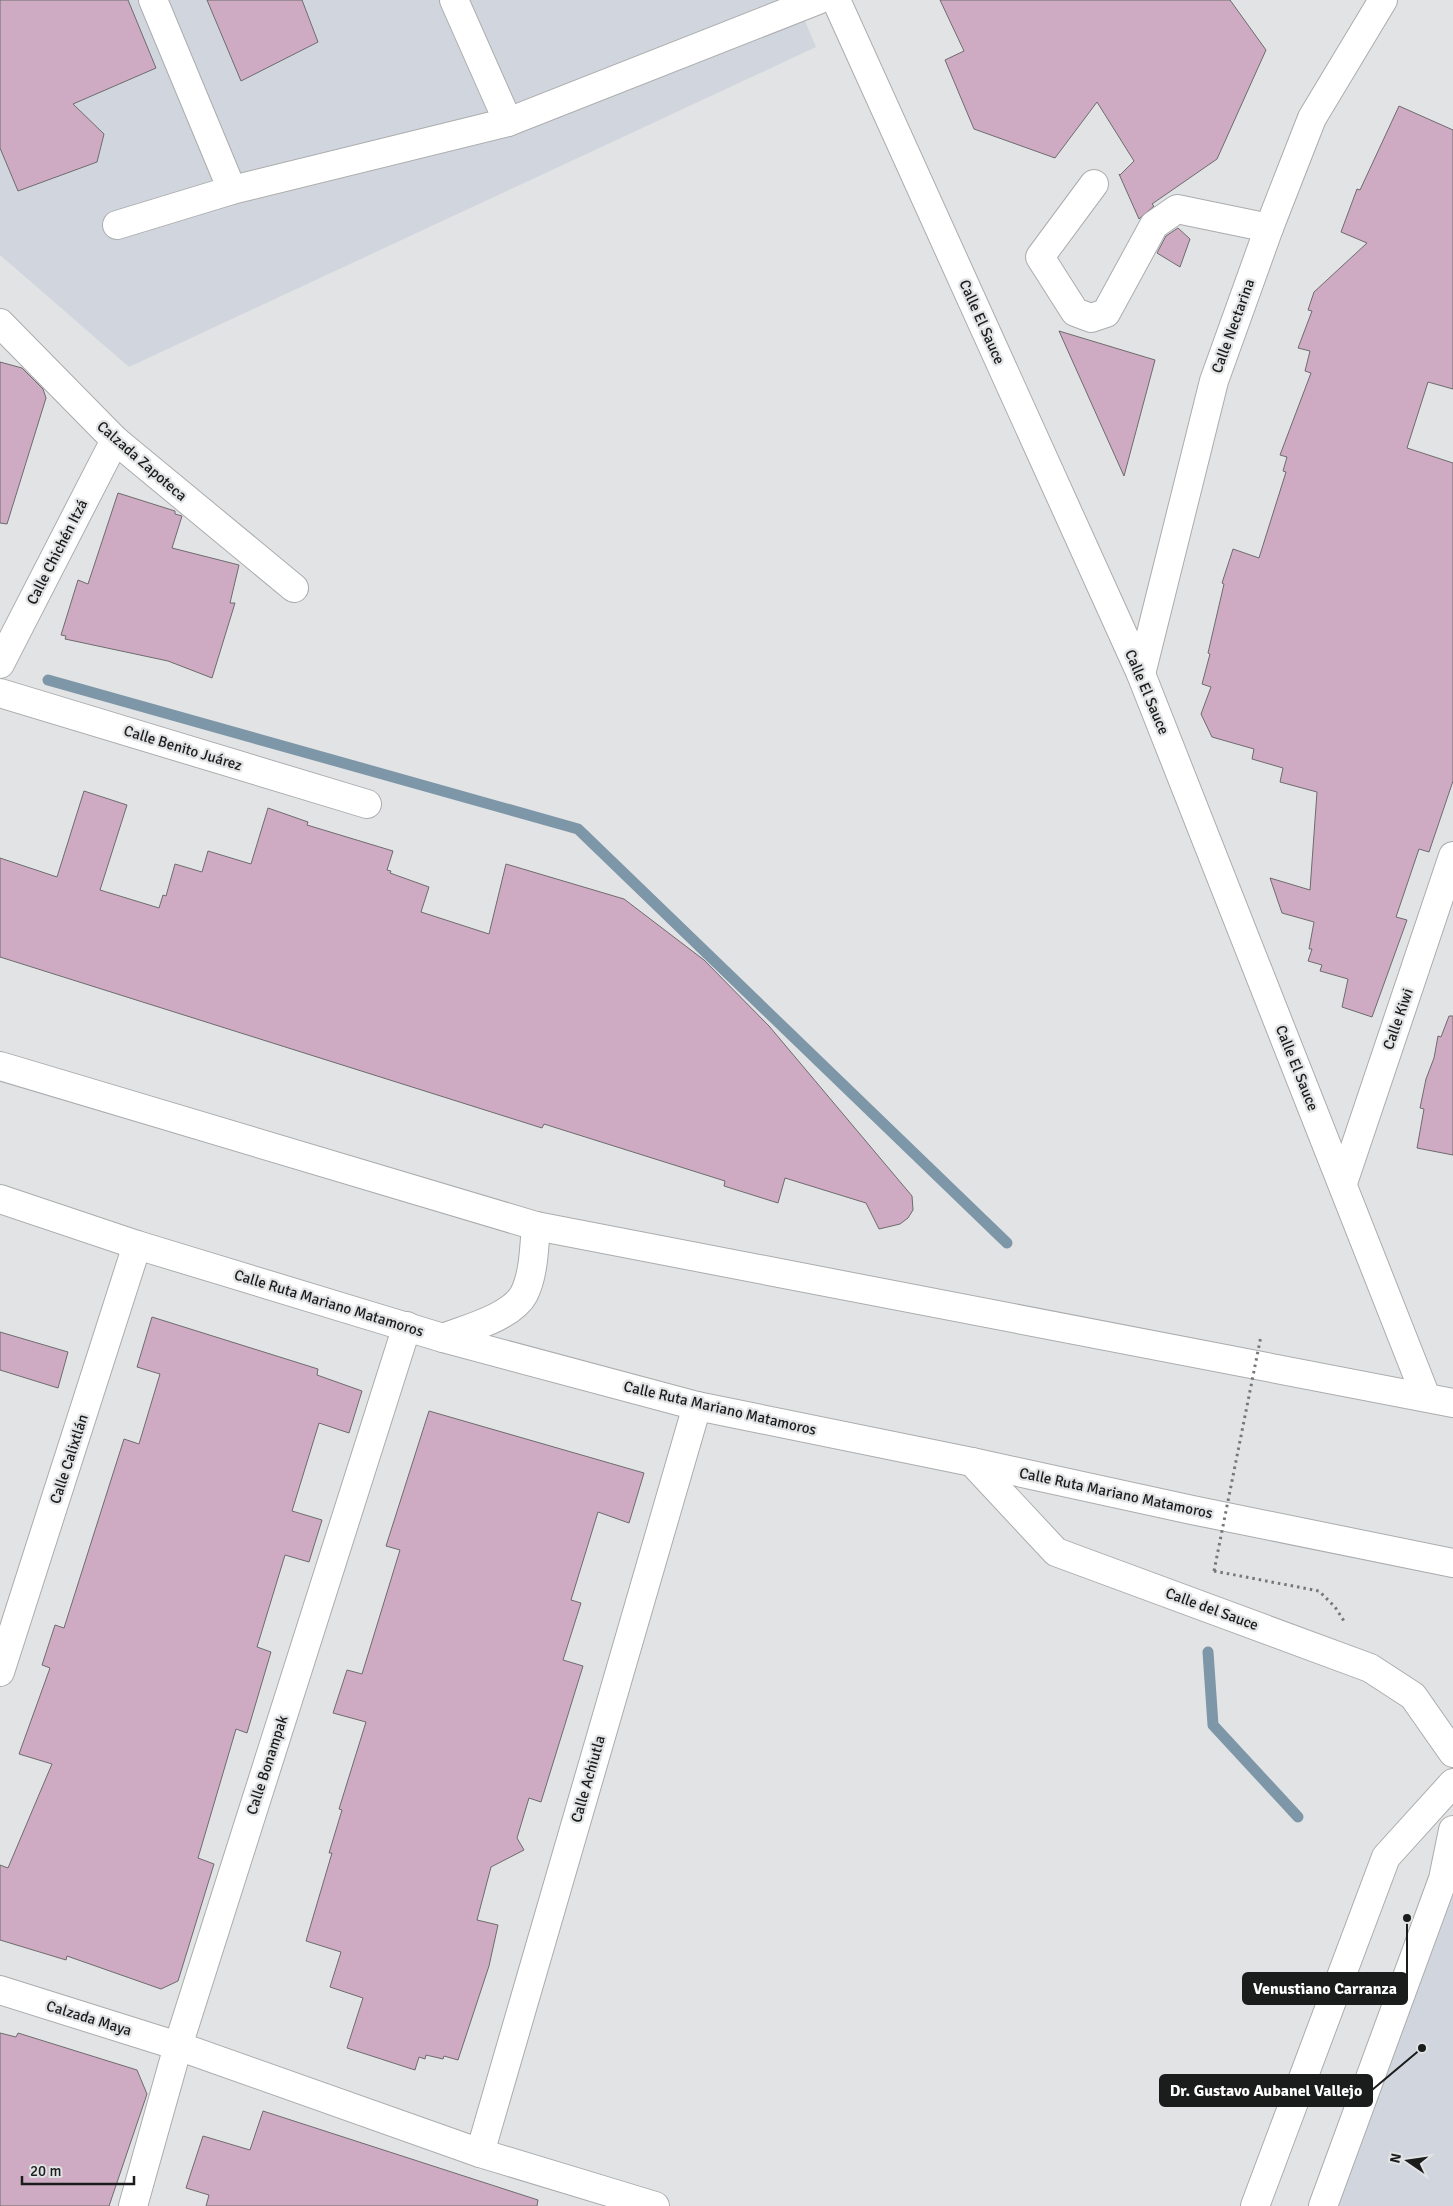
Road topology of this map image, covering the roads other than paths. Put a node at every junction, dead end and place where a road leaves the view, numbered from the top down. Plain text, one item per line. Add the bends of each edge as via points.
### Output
1 (153, 0) edge
2 (454, 0) edge
3 (818, 0) edge
4 (836, 0) edge
5 (1383, 0) edge
6 (508, 122) junction
7 (1094, 184) dead end
8 (232, 190) junction
9 (117, 225) dead end
10 (1269, 228) junction
11 (0, 324) edge
12 (115, 440) junction
13 (294, 588) dead end
14 (0, 664) edge
15 (1141, 674) junction
16 (0, 693) edge
17 (367, 804) dead end
18 (1453, 856) edge
19 (0, 1066) edge
20 (1343, 1183) junction
21 (0, 1199) edge
22 (536, 1226) junction
23 (137, 1245) junction
24 (407, 1326) junction
25 (443, 1338) junction
26 (1426, 1397) junction
27 (1453, 1403) edge
28 (697, 1406) junction
29 (972, 1462) junction
30 (1453, 1563) edge
31 (0, 1672) edge
32 (1453, 1753) edge
33 (1453, 1783) edge
34 (1453, 1830) edge
35 (0, 1990) edge
36 (178, 2046) junction
37 (480, 2153) junction
38 (133, 2206) edge
39 (655, 2206) edge
40 (1256, 2206) edge
41 (1323, 2206) edge

1 - 8 street
2 - 6 street
3 - 6 street
4 - 15 street, Calle El Sauce
5 - 10 street, Calle Nectarina via 1312,118
6 - 8 street
7 - 10 street via 1040,257 1075,312 1091,318 1106,312 1154,225 1177,209
8 - 9 street
10 - 15 street, Calle Nectarina via 1214,381
11 - 12 street, Calzada Zapoteca
12 - 13 street, Calzada Zapoteca
12 - 14 street, Calle Chichén Itzá
15 - 20 street, Calle El Sauce
16 - 17 street, Calle Benito Juárez
18 - 20 street, Calle Kiwi
19 - 22 street
20 - 26 street, Calle El Sauce
21 - 23 street, Calle Ruta Mariano Matamoros
22 - 25 street via 524,1296 493,1319
22 - 26 street
23 - 24 street, Calle Ruta Mariano Matamoros
23 - 31 street, Calle Calixtlán
24 - 25 street, Calle Ruta Mariano Matamoros
24 - 36 street, Calle Bonampak
25 - 28 street, Calle Ruta Mariano Matamoros
26 - 27 street
28 - 29 street, Calle Ruta Mariano Matamoros
28 - 37 street, Calle Achiutla
29 - 30 street, Calle Ruta Mariano Matamoros
29 - 32 street, Calle del Sauce via 1056,1552 1370,1668 1413,1696
33 - 40 street via 1386,1857
34 - 41 street via 1443,1879
35 - 36 street, Calzada Maya
36 - 37 street, Calzada Maya
36 - 38 street, Calle Bonampak
37 - 39 street, Calzada Maya

